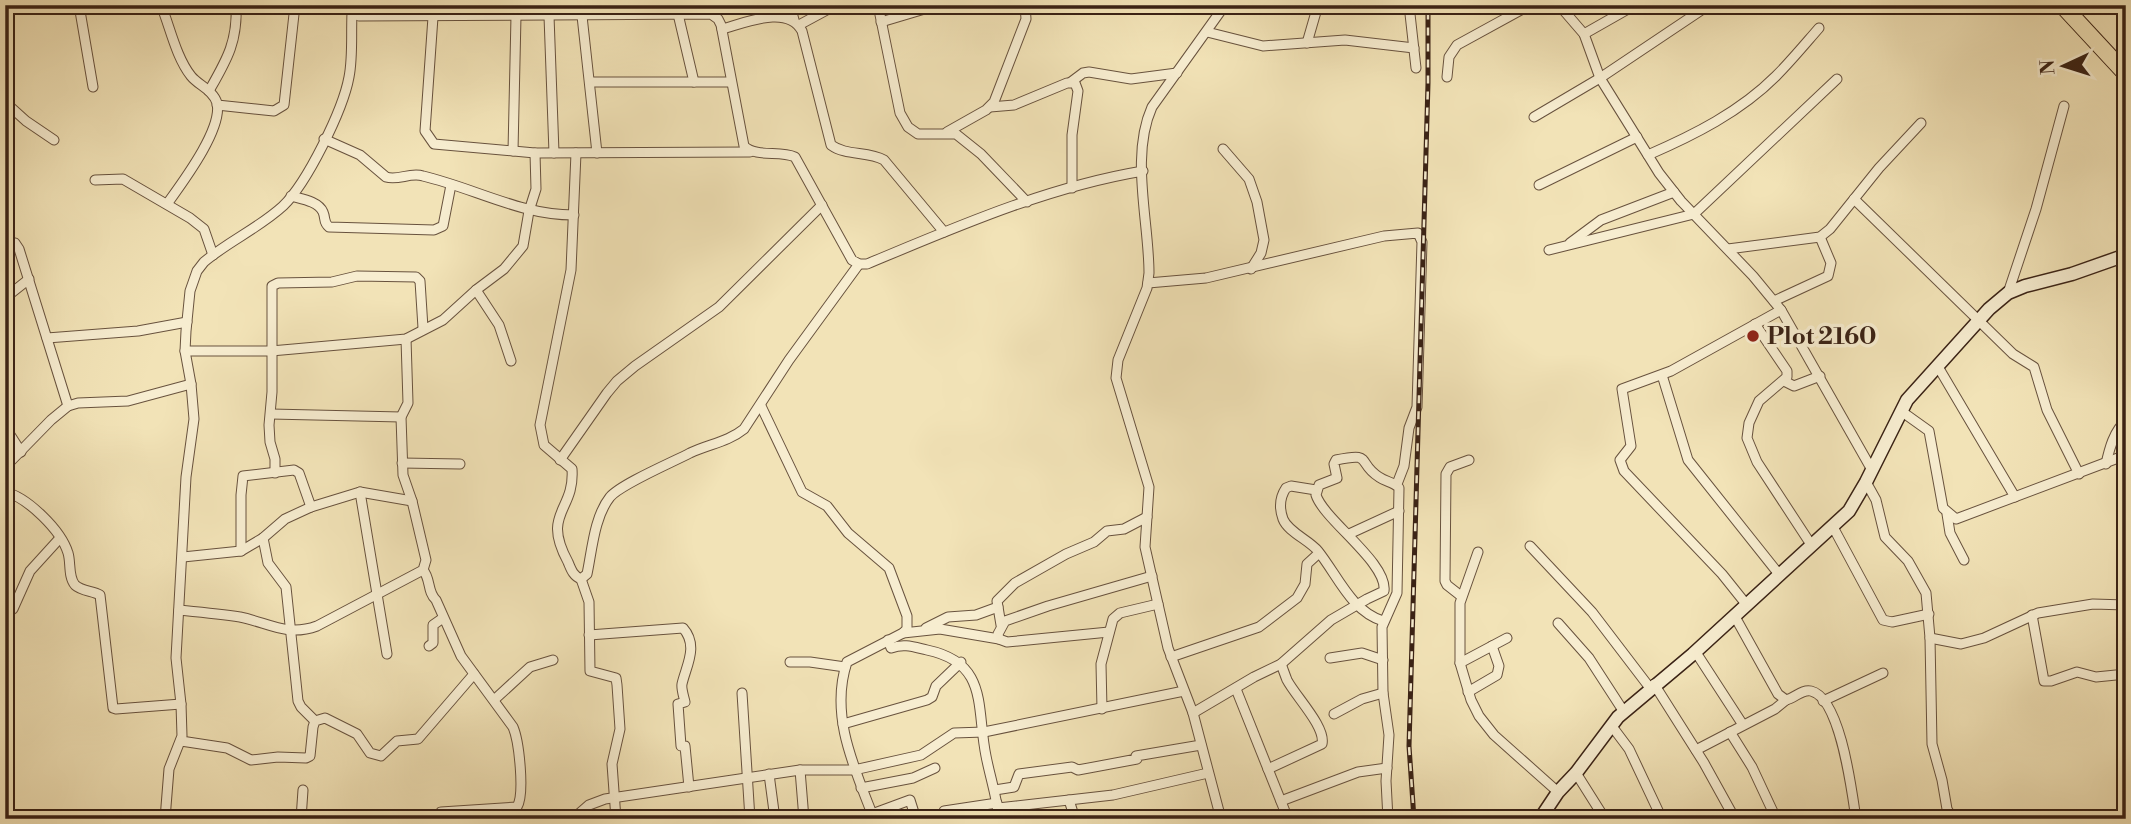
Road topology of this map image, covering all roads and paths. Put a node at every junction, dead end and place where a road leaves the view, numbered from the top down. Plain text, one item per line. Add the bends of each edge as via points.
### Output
1 (10, 5) edge
2 (79, 5) edge
3 (161, 5) edge
4 (236, 5) edge
5 (295, 5) edge
6 (716, 5) edge
7 (790, 5) edge
8 (836, 5) edge
9 (878, 5) edge
10 (938, 5) edge
11 (1025, 5) edge
12 (1224, 5) edge
13 (1318, 5) edge
14 (1409, 5) edge
15 (1530, 5) edge
16 (1559, 5) edge
17 (1635, 5) edge
18 (1709, 5) edge
19 (2062, 5) edge
20 (5, 9) edge
21 (350, 9) edge
22 (577, 12) edge
23 (678, 14) junction
24 (516, 16) junction
25 (549, 16) junction
26 (433, 17) junction
27 (718, 19) junction
28 (797, 22) junction
29 (881, 22) junction
30 (1819, 27) dead end
31 (722, 29) junction
32 (1207, 32) junction
33 (1584, 34) junction
34 (1307, 43) junction
35 (1414, 48) junction
36 (1416, 68) dead end
37 (1177, 73) junction
38 (2126, 74) edge
39 (1447, 77) dead end
40 (1600, 78) junction
41 (1837, 79) dead end
42 (590, 82) junction
43 (694, 82) junction
44 (732, 82) junction
45 (1071, 82) junction
46 (93, 87) dead end
47 (209, 91) junction
48 (5, 102) edge
49 (218, 105) junction
50 (2064, 106) dead end
51 (990, 107) junction
52 (1534, 117) dead end
53 (1921, 123) dead end
54 (945, 133) junction
55 (1637, 137) junction
56 (324, 139) junction
57 (54, 140) dead end
58 (1223, 149) dead end
59 (513, 151) junction
60 (750, 152) junction
61 (535, 153) junction
62 (554, 153) junction
63 (576, 153) junction
64 (597, 153) junction
65 (1648, 155) junction
66 (1143, 171) junction
67 (95, 180) dead end
68 (450, 184) junction
69 (1539, 186) dead end
70 (1072, 188) junction
71 (1674, 192) junction
72 (291, 196) junction
73 (1854, 199) junction
74 (1027, 202) junction
75 (167, 204) junction
76 (822, 205) junction
77 (529, 211) junction
78 (1694, 214) junction
79 (574, 215) junction
80 (944, 232) junction
81 (1820, 237) junction
82 (5, 242) edge
83 (1565, 246) junction
84 (1549, 250) dead end
85 (1728, 250) junction
86 (213, 255) junction
87 (2126, 255) edge
88 (859, 264) junction
89 (1251, 270) junction
90 (29, 279) junction
91 (1148, 283) junction
92 (476, 290) junction
93 (2008, 293) junction
94 (5, 298) edge
95 (1774, 302) junction
96 (1781, 310) junction
97 (1979, 319) junction
98 (187, 322) junction
99 (1755, 324) junction
100 (424, 328) junction
101 (47, 338) junction
102 (405, 339) junction
103 (185, 351) junction
104 (271, 351) junction
105 (511, 361) dead end
106 (1937, 365) junction
107 (1662, 375) junction
108 (1819, 376) junction
109 (1784, 381) junction
110 (191, 384) junction
111 (68, 406) junction
112 (761, 406) junction
113 (1901, 411) junction
114 (271, 414) junction
115 (401, 417) junction
116 (2126, 421) edge
117 (5, 427) edge
118 (21, 452) junction
119 (2126, 455) edge
120 (559, 460) junction
121 (1469, 460) dead end
122 (402, 463) junction
123 (460, 464) dead end
124 (2106, 464) junction
125 (5, 467) edge
126 (1872, 470) junction
127 (275, 473) junction
128 (2079, 474) junction
129 (1866, 482) junction
130 (1397, 484) junction
131 (1316, 490) junction
132 (5, 492) edge
133 (360, 492) junction
134 (2015, 498) junction
135 (412, 501) junction
136 (311, 507) junction
137 (1399, 511) junction
138 (1947, 514) junction
139 (1147, 517) junction
140 (1833, 527) junction
141 (1349, 534) junction
142 (60, 538) junction
143 (263, 538) junction
144 (1530, 546) dead end
145 (1812, 546) junction
146 (241, 551) junction
147 (1479, 552) dead end
148 (1320, 553) junction
149 (183, 557) junction
150 (1964, 560) dead end
151 (423, 570) junction
152 (1779, 573) junction
153 (1152, 576) junction
154 (581, 579) junction
155 (376, 595) junction
156 (1461, 596) junction
157 (1158, 604) junction
158 (1746, 604) junction
159 (1356, 605) junction
160 (2126, 606) edge
161 (998, 607) junction
162 (13, 609) dead end
163 (179, 610) junction
164 (1734, 614) junction
165 (1929, 614) junction
166 (2032, 615) junction
167 (443, 618) junction
168 (1383, 621) junction
169 (1558, 623) dead end
170 (1001, 625) junction
171 (921, 630) junction
172 (289, 631) junction
173 (1110, 632) junction
174 (903, 634) junction
175 (589, 635) junction
176 (1507, 638) dead end
177 (1930, 638) junction
178 (999, 639) junction
179 (888, 640) junction
180 (429, 646) dead end
181 (1492, 646) junction
182 (1695, 651) junction
183 (387, 654) dead end
184 (1171, 657) junction
185 (1330, 658) dead end
186 (553, 660) dead end
187 (1383, 660) junction
188 (790, 662) dead end
189 (961, 662) junction
190 (1460, 663) junction
191 (1281, 664) junction
192 (845, 667) junction
193 (1883, 673) dead end
194 (474, 674) junction
195 (2126, 674) edge
196 (1652, 686) junction
197 (1236, 689) junction
198 (1184, 691) junction
199 (1468, 692) junction
200 (742, 693) dead end
201 (1383, 693) junction
202 (494, 700) junction
203 (1786, 700) junction
204 (1823, 701) junction
205 (181, 704) junction
206 (1102, 709) junction
207 (1623, 712) junction
208 (1193, 713) junction
209 (1334, 714) dead end
210 (315, 721) junction
211 (843, 724) junction
212 (1611, 725) junction
213 (1743, 725) junction
214 (984, 732) junction
215 (1730, 732) junction
216 (181, 741) junction
217 (1201, 744) junction
218 (1696, 750) junction
219 (935, 768) dead end
220 (1387, 768) junction
221 (1268, 769) junction
222 (800, 770) junction
223 (854, 770) junction
224 (1208, 773) junction
225 (769, 774) junction
226 (1576, 774) junction
227 (747, 778) junction
228 (689, 787) junction
229 (861, 789) junction
230 (303, 790) dead end
231 (995, 790) junction
232 (1558, 792) junction
233 (614, 798) junction
234 (1069, 800) junction
235 (1281, 801) junction
236 (997, 805) junction
237 (1774, 814) dead end
238 (873, 816) edge
239 (1856, 816) edge
240 (165, 819) edge
241 (301, 819) edge
242 (341, 819) edge
243 (378, 819) edge
244 (440, 819) edge
245 (573, 819) edge
246 (616, 819) edge
247 (750, 819) edge
248 (775, 819) edge
249 (804, 819) edge
250 (916, 819) edge
251 (945, 819) edge
252 (999, 819) edge
253 (1075, 819) edge
254 (1222, 819) edge
255 (1288, 819) edge
256 (1388, 819) edge
257 (1540, 819) edge
258 (1605, 819) edge
259 (1662, 819) edge
260 (1734, 819) edge
261 (1840, 819) edge
262 (1953, 819) edge

1 - 20 street
2 - 46 street
3 - 47 street via 184,65
4 - 47 street via 233,44
5 - 49 street via 284,105 274,111
6 - 27 street
7 - 28 street
8 - 28 street
9 - 29 street
10 - 29 street
11 - 51 street via 1023,28
12 - 32 street
13 - 34 street
14 - 35 street
15 - 39 street via 1457,45 1449,57
16 - 33 street
17 - 33 street
18 - 40 street
19 - 38 highway
21 - 26 street via 359,16
21 - 56 street via 350,76
22 - 23 street
22 - 25 street
22 - 42 street
23 - 27 street via 710,14
23 - 43 street
24 - 25 street
24 - 26 street
24 - 59 street
25 - 62 street
26 - 59 street via 425,131 429,139 444,146
27 - 31 street
28 - 31 street via 783,17
28 - 80 street via 831,145 884,160
29 - 54 street via 904,122 918,134
30 - 65 street via 1750,98 1702,131
31 - 44 street
32 - 34 street via 1263,46
32 - 37 street
33 - 40 street
34 - 35 street via 1345,40
35 - 36 street
37 - 45 street via 1131,79 1089,72
37 - 66 street via 1146,122
40 - 52 street
40 - 55 street
41 - 78 street
42 - 43 street
42 - 64 street
43 - 44 street
44 - 60 street via 744,146
45 - 51 street via 1014,105
45 - 70 street via 1078,91
47 - 49 street
48 - 57 street
49 - 75 street via 202,152
50 - 93 street
51 - 54 street
53 - 73 street
54 - 74 street via 964,139
55 - 65 street
55 - 69 street
56 - 68 street via 360,155 391,179 416,174
56 - 72 street
58 - 89 street via 1249,179 1257,202 1264,240
59 - 61 street
60 - 64 street
60 - 76 street via 795,157
61 - 62 street
61 - 77 street via 536,189
62 - 63 street
63 - 64 street
63 - 79 street
65 - 71 street
66 - 70 street
66 - 91 street
67 - 75 street via 123,178
68 - 72 street via 443,226 434,230 329,227 318,205
68 - 77 street
70 - 74 street
71 - 78 street
71 - 83 street via 1601,220
72 - 86 street via 270,217
73 - 81 street
73 - 97 street
74 - 80 street
75 - 86 street via 204,229
76 - 88 street via 852,260
76 - 120 street via 719,307 617,381
77 - 79 street
77 - 92 street via 523,246 504,269
78 - 83 street
78 - 85 street
79 - 120 street via 571,270 540,425 544,445
80 - 88 street
81 - 85 street
81 - 95 street via 1831,263 1828,276
82 - 90 street via 18,244
83 - 84 street
85 - 95 street
86 - 98 street via 193,281
87 - 93 main road
88 - 112 street
89 - 91 street
89 - 130 street via 1384,236 1420,235 1417,407
90 - 94 street
90 - 101 street
91 - 139 street via 1115,370 1149,487
92 - 100 street via 443,320
92 - 105 street via 499,325
93 - 97 main road
95 - 96 street
96 - 99 street
96 - 108 street
97 - 106 main road
97 - 128 street via 2034,367 2047,410
98 - 101 street
98 - 103 street
99 - 107 street
99 - 109 street via 1787,371
100 - 102 street
100 - 104 street via 416,277 357,276 332,282 278,283 271,288
101 - 111 street
102 - 104 street
102 - 115 street via 408,403
103 - 104 street
103 - 110 street
104 - 114 street
106 - 113 main road
106 - 134 street
107 - 152 street via 1688,460
107 - 158 street via 1622,389 1631,446 1621,465
108 - 109 street via 1794,386
108 - 126 street
109 - 145 street via 1759,401 1747,438
110 - 111 street via 128,401
110 - 149 street via 194,419
111 - 118 street
112 - 154 street via 737,435 636,479 612,495 598,524 587,575
112 - 174 street via 802,492 827,506 848,533 889,568 907,615
113 - 126 main road
113 - 138 street via 1929,431
114 - 115 street
114 - 127 street
115 - 122 street
116 - 124 street
117 - 118 street
118 - 125 street
119 - 124 street
120 - 154 street via 572,469 572,480 556,529 561,550
121 - 156 street via 1450,467 1446,474 1445,580
122 - 123 street
122 - 135 street
124 - 128 street
126 - 129 main road
127 - 136 street via 299,473
127 - 146 street via 243,476
128 - 134 street
129 - 140 main road
129 - 165 street via 1876,500 1885,537 1923,586
130 - 131 street via 1377,476 1364,459 1355,456 1336,460 1337,478
130 - 137 street
131 - 141 street via 1322,506
131 - 148 street via 1291,486 1280,503 1285,523
132 - 142 street via 28,503
133 - 135 street
133 - 136 street
133 - 155 street
134 - 138 street via 1960,518
135 - 151 street via 426,561
136 - 143 street via 285,519
137 - 141 street
137 - 168 street via 1396,593
138 - 150 street via 1950,533
139 - 153 street via 1145,547
139 - 161 street via 1107,531 1014,583 1000,597
140 - 145 main road
140 - 165 street via 1883,620
141 - 159 street via 1385,586 1384,591
142 - 162 street via 30,571
142 - 205 street via 76,587 100,595 103,602 113,708
143 - 146 street
143 - 172 street via 268,563 286,587
144 - 196 street
145 - 152 main road
146 - 149 street
147 - 156 street
148 - 159 street
148 - 184 street via 1307,564 1305,584 1297,598 1259,627
149 - 163 street
151 - 155 street
151 - 167 street
152 - 158 main road
153 - 157 street
153 - 170 street via 1048,606
154 - 175 street via 589,602
155 - 172 street via 317,626
155 - 183 street
156 - 190 street
157 - 173 street via 1116,615
157 - 184 street
158 - 164 main road
159 - 168 street
159 - 191 street via 1331,620
160 - 166 street via 2093,604
161 - 170 street
161 - 171 street via 948,617
163 - 172 street via 243,618
163 - 205 street via 176,658
164 - 182 main road
164 - 203 street via 1778,694
165 - 177 street
166 - 177 street via 1961,644
166 - 195 street via 2044,681 2077,672 2096,677
167 - 180 street via 433,625
167 - 194 street
168 - 187 street
169 - 207 street via 1589,658
170 - 178 street
171 - 174 street
171 - 178 street
172 - 210 street via 298,701
173 - 178 street
173 - 206 street via 1101,664
174 - 179 street
175 - 228 street via 682,628 688,634 690,664 682,683 685,702 678,704 677,717
175 - 233 street via 590,671 616,678 620,729 612,764
176 - 181 street
177 - 262 street via 1931,744
179 - 189 street via 891,648 901,644
179 - 192 street via 853,657
181 - 190 street
181 - 199 street via 1499,666 1497,675
182 - 196 main road
182 - 213 street
184 - 198 street
185 - 187 street via 1362,653
186 - 202 street via 530,667
187 - 201 street
188 - 192 street
189 - 211 street via 928,700
189 - 214 street via 978,695
190 - 199 street
191 - 197 street
191 - 221 street via 1323,740
192 - 211 street via 840,695
193 - 204 street
194 - 202 street
194 - 210 street via 418,739 397,741 381,756 370,753 357,734 332,720
196 - 207 main road
196 - 218 street
197 - 208 street
197 - 221 street
198 - 206 street
198 - 208 street
199 - 232 street via 1489,730
200 - 227 street
201 - 209 street
201 - 220 street via 1389,735
202 - 244 street via 517,736 520,803 514,808 441,812
203 - 204 street via 1808,691
203 - 213 street
204 - 239 street via 1842,740
205 - 216 street
206 - 214 street
207 - 212 main road
208 - 217 street
210 - 216 street via 306,758 251,760 227,748
211 - 223 street
212 - 226 main road
212 - 259 street via 1629,749
213 - 215 street
214 - 223 street via 954,733 921,755
214 - 231 street
215 - 218 street
215 - 237 street
216 - 240 street via 169,769
217 - 224 street
217 - 231 street via 1110,765 1019,774 1013,788
218 - 260 street
219 - 229 street via 913,778
220 - 235 street via 1358,772
220 - 256 street
221 - 235 street
222 - 223 street
222 - 225 street
222 - 249 street
223 - 229 street
224 - 234 street
224 - 254 street
225 - 227 street
225 - 248 street
226 - 232 main road
226 - 258 street
227 - 228 street
227 - 247 street
228 - 233 street
229 - 238 street
230 - 241 street
231 - 236 street
232 - 257 main road
233 - 245 street via 589,806
233 - 246 street
234 - 236 street
234 - 253 street
235 - 255 street
236 - 251 street via 944,811
236 - 252 street
238 - 250 street via 910,800
239 - 261 street
242 - 243 street

